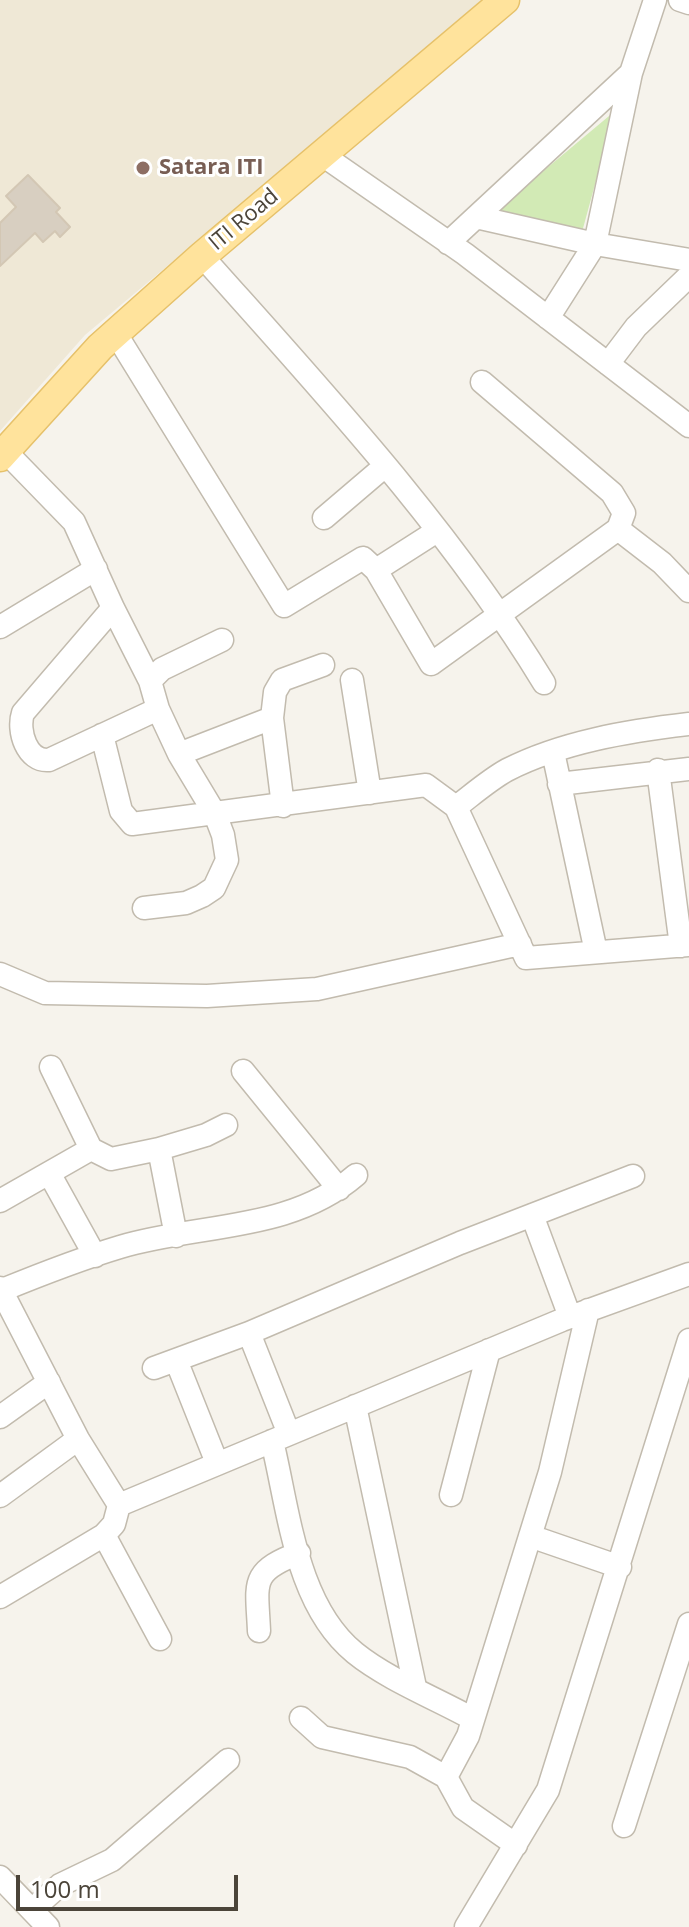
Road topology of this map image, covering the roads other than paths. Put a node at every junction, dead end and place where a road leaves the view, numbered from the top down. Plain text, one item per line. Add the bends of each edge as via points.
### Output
1 (505, 0) edge
2 (655, 0) edge
3 (680, 0) edge
4 (689, 3) edge
5 (631, 73) junction
6 (321, 154) junction
7 (476, 217) junction
8 (448, 243) junction
9 (595, 244) junction
10 (202, 256) junction
11 (689, 260) edge
12 (689, 276) edge
13 (548, 318) junction
14 (116, 334) junction
15 (608, 364) junction
16 (482, 382) dead end
17 (689, 426) edge
18 (3, 454) edge
19 (385, 466) junction
20 (324, 518) dead end
21 (618, 529) junction
22 (437, 531) junction
23 (96, 569) junction
24 (376, 570) junction
25 (689, 591) edge
26 (113, 608) junction
27 (501, 613) junction
28 (0, 627) edge
29 (222, 640) dead end
30 (323, 665) dead end
31 (352, 680) dead end
32 (150, 681) junction
33 (544, 683) dead end
34 (158, 709) junction
35 (272, 718) junction
36 (689, 724) edge
37 (102, 735) junction
38 (553, 752) junction
39 (179, 754) junction
40 (689, 769) edge
41 (658, 770) junction
42 (559, 784) junction
43 (370, 793) junction
44 (283, 806) junction
45 (456, 807) junction
46 (215, 814) junction
47 (144, 908) dead end
48 (520, 944) junction
49 (685, 945) edge
50 (596, 952) junction
51 (0, 974) edge
52 (51, 1067) dead end
53 (243, 1071) dead end
54 (226, 1125) dead end
55 (91, 1149) junction
56 (159, 1149) junction
57 (49, 1173) junction
58 (633, 1176) dead end
59 (0, 1201) edge
60 (532, 1215) junction
61 (176, 1236) junction
62 (95, 1256) junction
63 (689, 1274) edge
64 (0, 1290) edge
65 (579, 1313) junction
66 (249, 1333) junction
67 (689, 1340) edge
68 (489, 1350) junction
69 (49, 1382) junction
70 (355, 1406) junction
71 (0, 1417) edge
72 (280, 1437) junction
73 (78, 1439) junction
74 (217, 1463) junction
75 (451, 1495) dead end
76 (0, 1496) edge
77 (119, 1505) junction
78 (104, 1535) junction
79 (530, 1536) junction
80 (299, 1553) junction
81 (620, 1567) junction
82 (0, 1597) edge
83 (689, 1624) edge
84 (259, 1631) dead end
85 (160, 1639) dead end
86 (415, 1687) junction
87 (301, 1718) dead end
88 (473, 1719) junction
89 (228, 1760) dead end
90 (446, 1777) junction
91 (624, 1826) dead end
92 (516, 1845) junction
93 (0, 1858) edge
94 (0, 1877) edge
95 (28, 1903) junction
96 (48, 1927) edge
97 (466, 1927) edge

1 - 6 main road, ITI Road
2 - 5 street
3 - 4 street
5 - 7 street
5 - 9 street
6 - 8 street
6 - 10 main road, ITI Road
7 - 8 street
7 - 9 street
8 - 13 street
9 - 11 street
9 - 13 street
10 - 14 main road, ITI Road
10 - 19 street
12 - 15 street via 636,327
13 - 15 street
14 - 18 main road, ITI Road
14 - 24 street via 284,606 363,558
15 - 17 street
16 - 21 street via 612,493 624,513
18 - 23 street via 74,522
19 - 20 street
19 - 22 street
21 - 25 street
21 - 27 street
22 - 24 street
22 - 27 street
23 - 26 street
23 - 28 street
24 - 27 street via 431,664
26 - 32 street
26 - 37 street via 21,721 32,754 43,761
27 - 33 street
29 - 32 street via 162,669
30 - 35 street via 282,680
31 - 43 street
32 - 34 street
34 - 37 street
34 - 39 street
35 - 39 street
35 - 44 street
36 - 38 street
37 - 46 street via 127,822
38 - 42 street
38 - 45 street via 506,771
39 - 46 street
40 - 41 street
41 - 42 street
41 - 49 street
42 - 50 street
43 - 44 street
43 - 45 street via 426,785
44 - 46 street
45 - 48 street
46 - 47 street via 228,852 214,888 186,903
48 - 50 street via 526,958
48 - 51 street via 317,989 207,996 45,993
49 - 50 street
52 - 55 street
53 - 61 street via 347,1182 319,1202 286,1214
54 - 56 street
55 - 56 street via 111,1159
55 - 57 street
56 - 61 street
57 - 59 street
57 - 62 street
58 - 60 street
60 - 65 street
60 - 66 street
61 - 62 street
62 - 64 street
63 - 65 street
64 - 69 street
65 - 68 street
65 - 79 street via 550,1472
66 - 72 street
66 - 74 street via 165,1364
67 - 81 street
68 - 70 street
68 - 75 street
69 - 71 street
69 - 73 street
70 - 72 street
70 - 86 street
72 - 74 street
72 - 80 street
73 - 76 street
73 - 77 street
74 - 77 street
77 - 78 street via 114,1524
78 - 82 street
78 - 85 street
79 - 81 street
79 - 88 street
80 - 84 street via 269,1564 258,1585
80 - 86 street via 324,1620 338,1637 358,1656
81 - 92 street via 548,1790
83 - 91 street
86 - 88 street
87 - 90 street via 322,1737 410,1757
88 - 90 street
89 - 95 street via 112,1860
90 - 92 street via 463,1808
92 - 97 street
93 - 95 street
94 - 95 street
95 - 96 street

